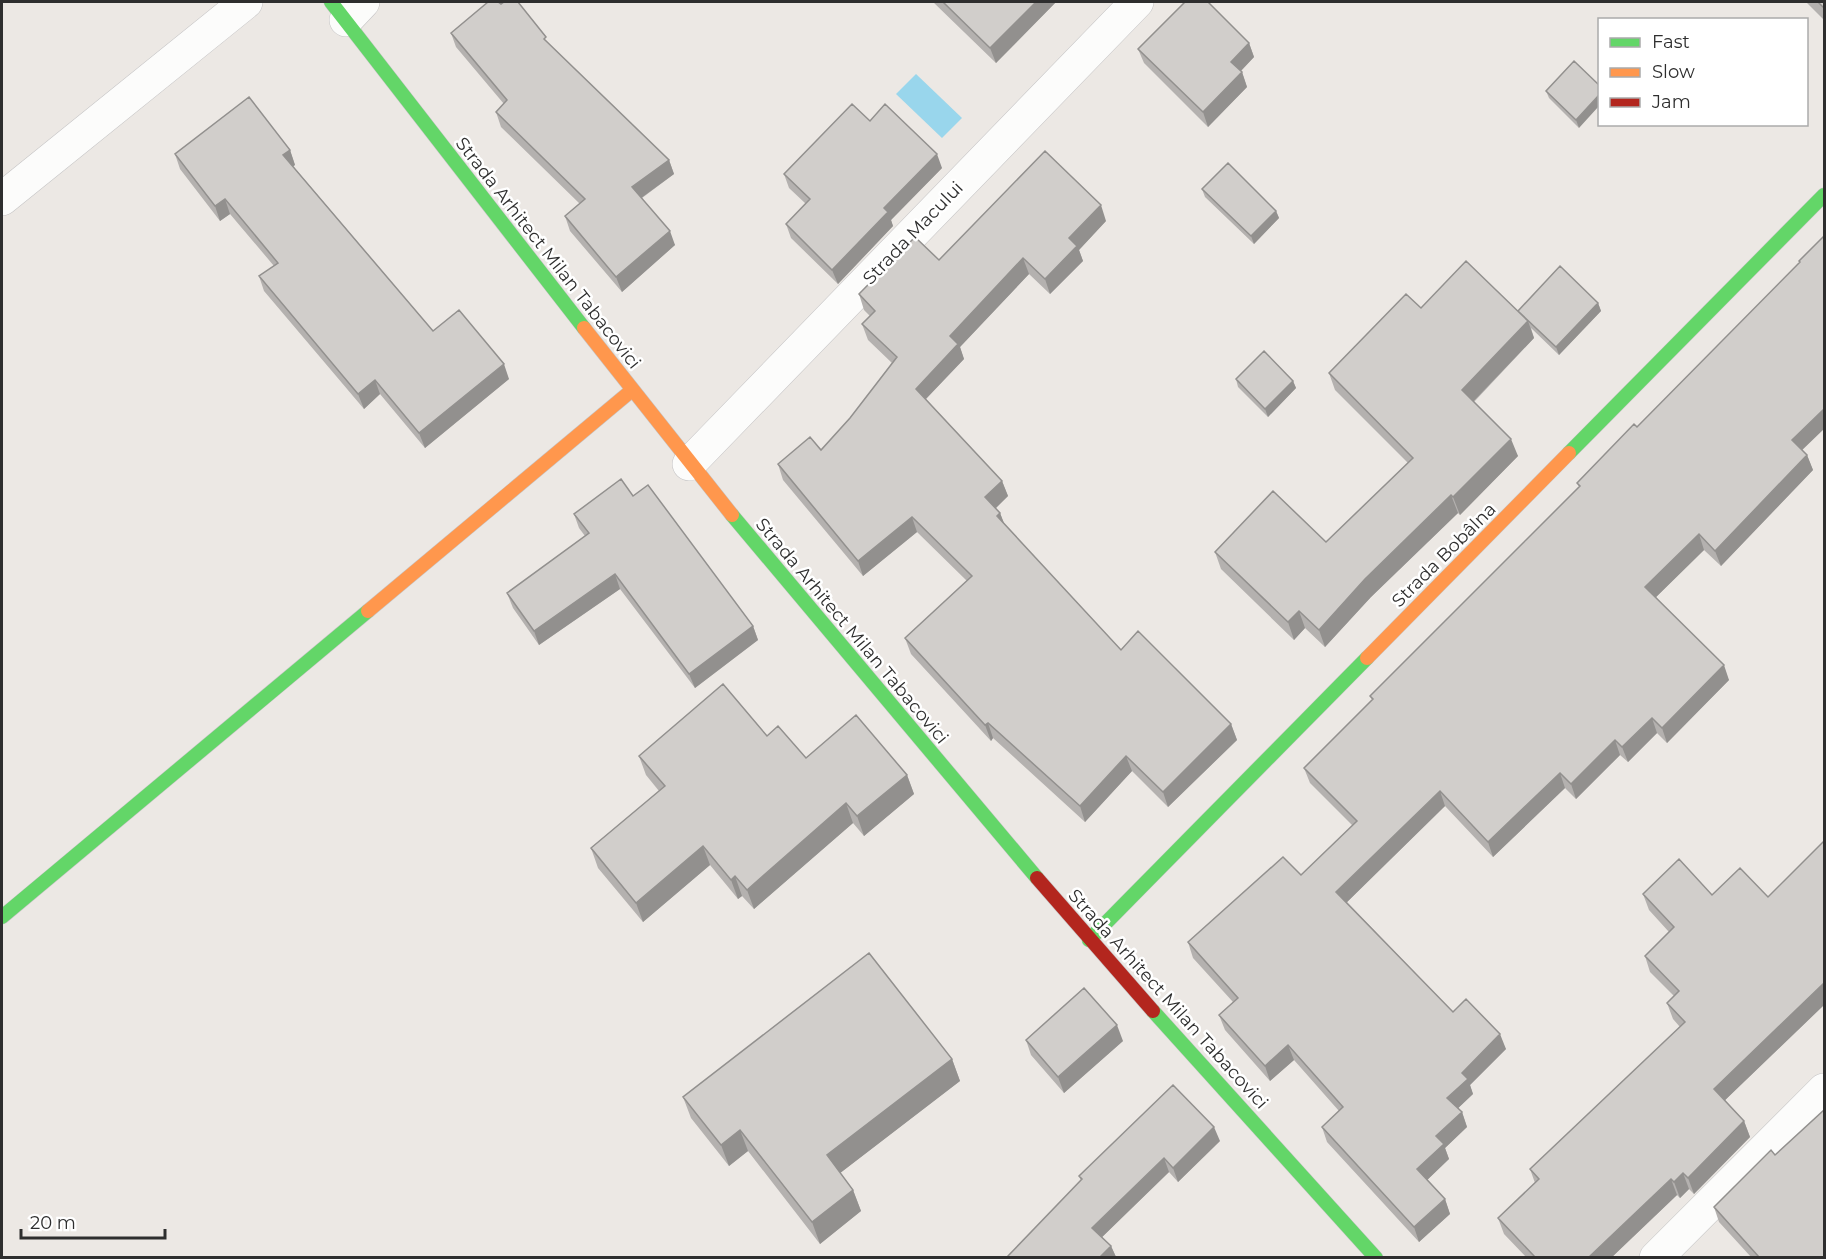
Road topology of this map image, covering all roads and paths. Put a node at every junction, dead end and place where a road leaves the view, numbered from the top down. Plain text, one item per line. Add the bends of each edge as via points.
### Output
1 (246, 2) edge
2 (1137, 2) edge
3 (347, 8) edge
4 (1824, 195) edge
5 (2, 200) edge
6 (631, 391) junction
7 (689, 464) junction
8 (2, 917) edge
9 (1089, 940) junction
10 (1824, 1090) edge
11 (1376, 1257) edge
12 (1656, 1257) edge

1 - 5 street
2 - 7 street, Strada Macului
3 - 6 street, Strada Arhitect Milan Tabacovici
4 - 9 street, Strada Bobâlna
6 - 7 street, Strada Arhitect Milan Tabacovici
6 - 8 street
7 - 9 street, Strada Arhitect Milan Tabacovici
9 - 11 street, Strada Arhitect Milan Tabacovici
10 - 12 street

